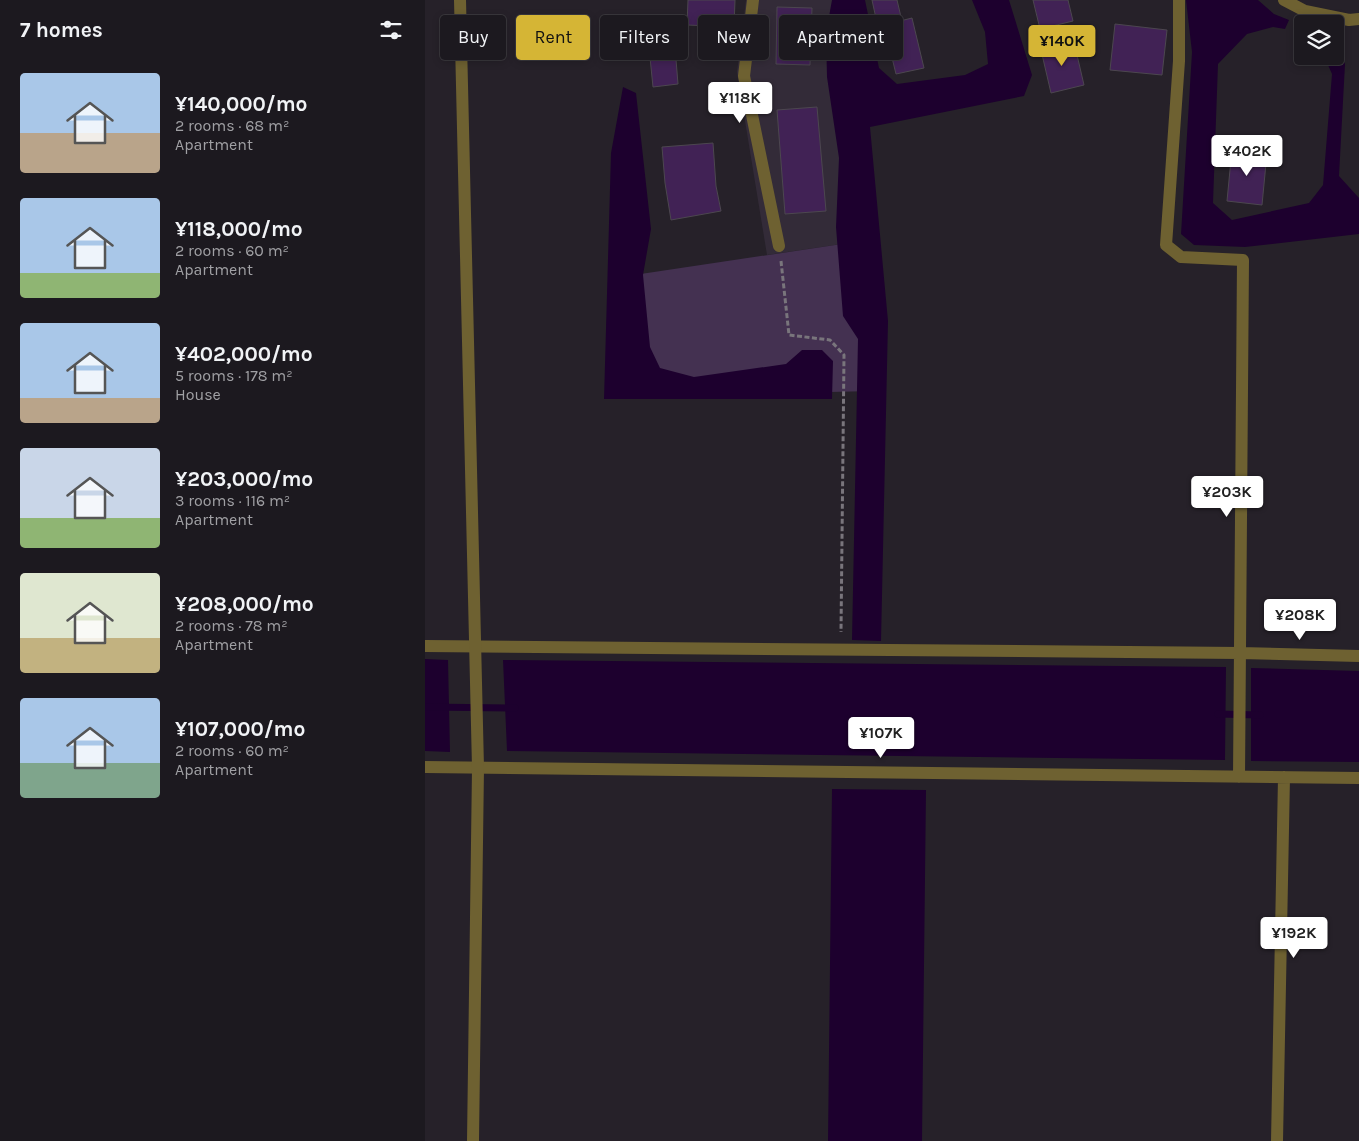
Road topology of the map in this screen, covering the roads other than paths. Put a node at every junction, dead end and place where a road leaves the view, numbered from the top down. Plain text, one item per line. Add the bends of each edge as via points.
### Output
1 (460, 0) edge
2 (753, 0) edge
3 (1179, 0) edge
4 (1284, 0) edge
5 (1359, 19) edge
6 (779, 246) road end
7 (425, 646) edge
8 (475, 647) junction
9 (1240, 653) junction
10 (1359, 656) edge
11 (425, 767) edge
12 (478, 768) junction
13 (1239, 777) junction
14 (1283, 777) junction
15 (1359, 778) edge
16 (473, 1141) edge
17 (1277, 1141) edge

1 - 8 street
2 - 6 street via 744,76
3 - 9 street via 1179,61 1167,245 1181,257 1243,260
4 - 5 street via 1305,11
7 - 8 street
8 - 9 street
8 - 12 street
9 - 10 street
9 - 13 street
11 - 12 street
12 - 13 street
12 - 16 street
13 - 14 street
14 - 15 street
14 - 17 street

